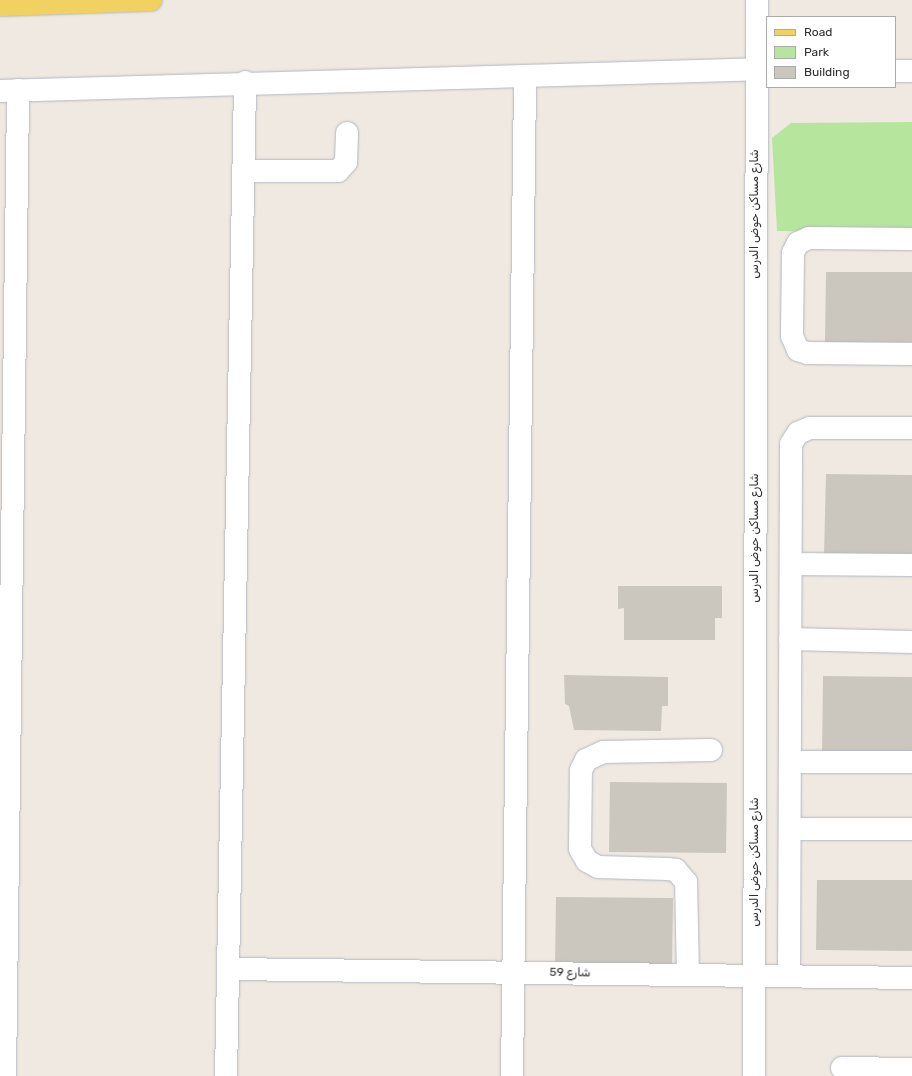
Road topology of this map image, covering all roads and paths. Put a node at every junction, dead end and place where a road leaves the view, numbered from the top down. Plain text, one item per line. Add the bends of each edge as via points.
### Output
1 (151, 0) edge
2 (757, 0) edge
3 (0, 5) edge
4 (761, 69) edge
5 (896, 70) edge
6 (912, 71) edge
7 (525, 76) junction
8 (245, 82) junction
9 (9, 90) edge
10 (347, 133) dead end
11 (243, 171) junction
12 (912, 239) edge
13 (912, 354) edge
14 (7, 406) edge
15 (912, 428) edge
16 (791, 564) junction
17 (912, 565) edge
18 (790, 640) junction
19 (912, 642) edge
20 (711, 750) dead end
21 (790, 762) junction
22 (912, 762) edge
23 (790, 829) junction
24 (912, 830) edge
25 (4, 862) edge
26 (228, 969) junction
27 (513, 973) junction
28 (688, 975) junction
29 (754, 976) junction
30 (790, 976) junction
31 (912, 978) edge
32 (842, 1068) dead end
33 (912, 1069) edge
34 (5, 1076) edge
35 (226, 1076) edge
36 (512, 1076) edge
37 (754, 1076) edge

1 - 3 main road
2 - 4 street, شارع مساكن حوض الدرس
4 - 7 street
4 - 29 street, شارع مساكن حوض الدرس
5 - 6 street
7 - 8 street
7 - 27 street
8 - 9 street
8 - 11 street
9 - 14 street
10 - 11 street via 346,162 338,171
11 - 26 street
12 - 13 street via 809,238 798,243 793,253 792,336 798,350 808,353
14 - 25 street
15 - 16 street via 810,428 794,438
16 - 17 street
16 - 18 street
18 - 19 street
18 - 21 street
20 - 28 street via 603,752 586,760 581,770 580,849 587,861 598,867 676,870 686,882
21 - 22 street
21 - 23 street
23 - 24 street
23 - 30 street
25 - 34 street
26 - 27 street, شارع 59
26 - 35 street
27 - 28 street, شارع 59
27 - 36 street
28 - 29 street, شارع 59
29 - 30 street, شارع 59
29 - 37 street, شارع مساكن حوض الدرس
30 - 31 street, شارع 59
32 - 33 street

